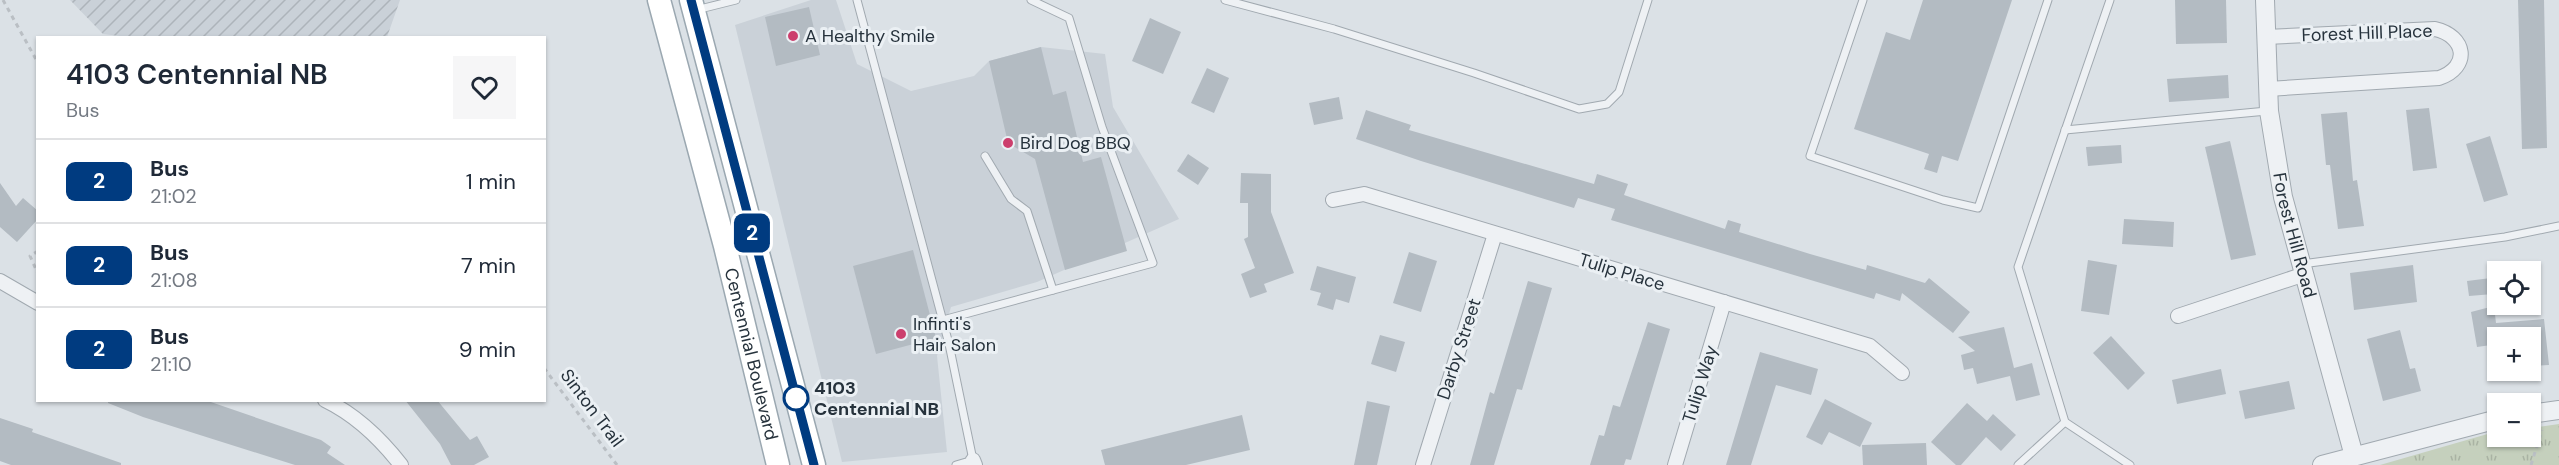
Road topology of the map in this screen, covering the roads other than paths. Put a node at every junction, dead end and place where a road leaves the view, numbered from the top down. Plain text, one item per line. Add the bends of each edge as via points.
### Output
1 (659, 0) edge
2 (736, 0) edge
3 (857, 0) edge
4 (1031, 0) edge
5 (1225, 0) edge
6 (1648, 0) edge
7 (1863, 0) edge
8 (2048, 0) edge
9 (2110, 0) edge
10 (2265, 0) edge
11 (692, 5) edge
12 (2266, 37) junction
13 (2268, 89) junction
14 (2269, 111) junction
15 (2065, 130) junction
16 (985, 156) dead end
17 (1333, 200) dead end
18 (2559, 226) edge
19 (1495, 234) junction
20 (2301, 270) junction
21 (0, 281) edge
22 (1053, 290) junction
23 (36, 302) edge
24 (1724, 302) junction
25 (2178, 316) dead end
26 (943, 320) junction
27 (1902, 373) dead end
28 (328, 402) edge
29 (2559, 410) edge
30 (2541, 412) edge
31 (2065, 422) junction
32 (2487, 422) edge
33 (2355, 460) edge
34 (974, 463) edge
35 (401, 465) edge
36 (778, 465) edge
37 (814, 465) edge
38 (956, 465) edge
39 (1423, 465) edge
40 (1675, 465) edge
41 (2018, 465) edge
42 (2130, 465) edge
43 (2322, 465) edge

1 - 36 main road, Centennial Boulevard
2 - 11 lane
3 - 26 lane
4 - 22 lane via 1069,18 1102,127 1153,263
5 - 6 lane via 1334,29 1579,109 1607,104 1619,93
7 - 8 lane via 1810,156 1978,208
9 - 15 lane
10 - 12 street, Forest Hill Road
11 - 37 main road, Centennial Boulevard
12 - 13 street, Forest Hill Road
12 - 13 street, Forest Hill Place via 2435,29 2447,31 2457,40 2461,53 2452,74 2439,78
13 - 14 street, Forest Hill Road
14 - 15 lane
14 - 20 street, Forest Hill Road via 2283,197
15 - 31 lane via 2018,267
16 - 22 lane via 1011,199 1027,211
17 - 19 street, Tulip Place via 1364,194
18 - 20 lane
19 - 24 street, Tulip Place
19 - 39 street, Darby Street
20 - 25 street
20 - 33 street, Forest Hill Road
21 - 23 street
22 - 26 lane
24 - 27 street, Tulip Place via 1870,346
24 - 40 street, Tulip Way
26 - 34 lane
28 - 35 street via 375,435
29 - 30 street
31 - 41 lane
31 - 42 lane
32 - 33 street
33 - 43 street
34 - 38 lane

